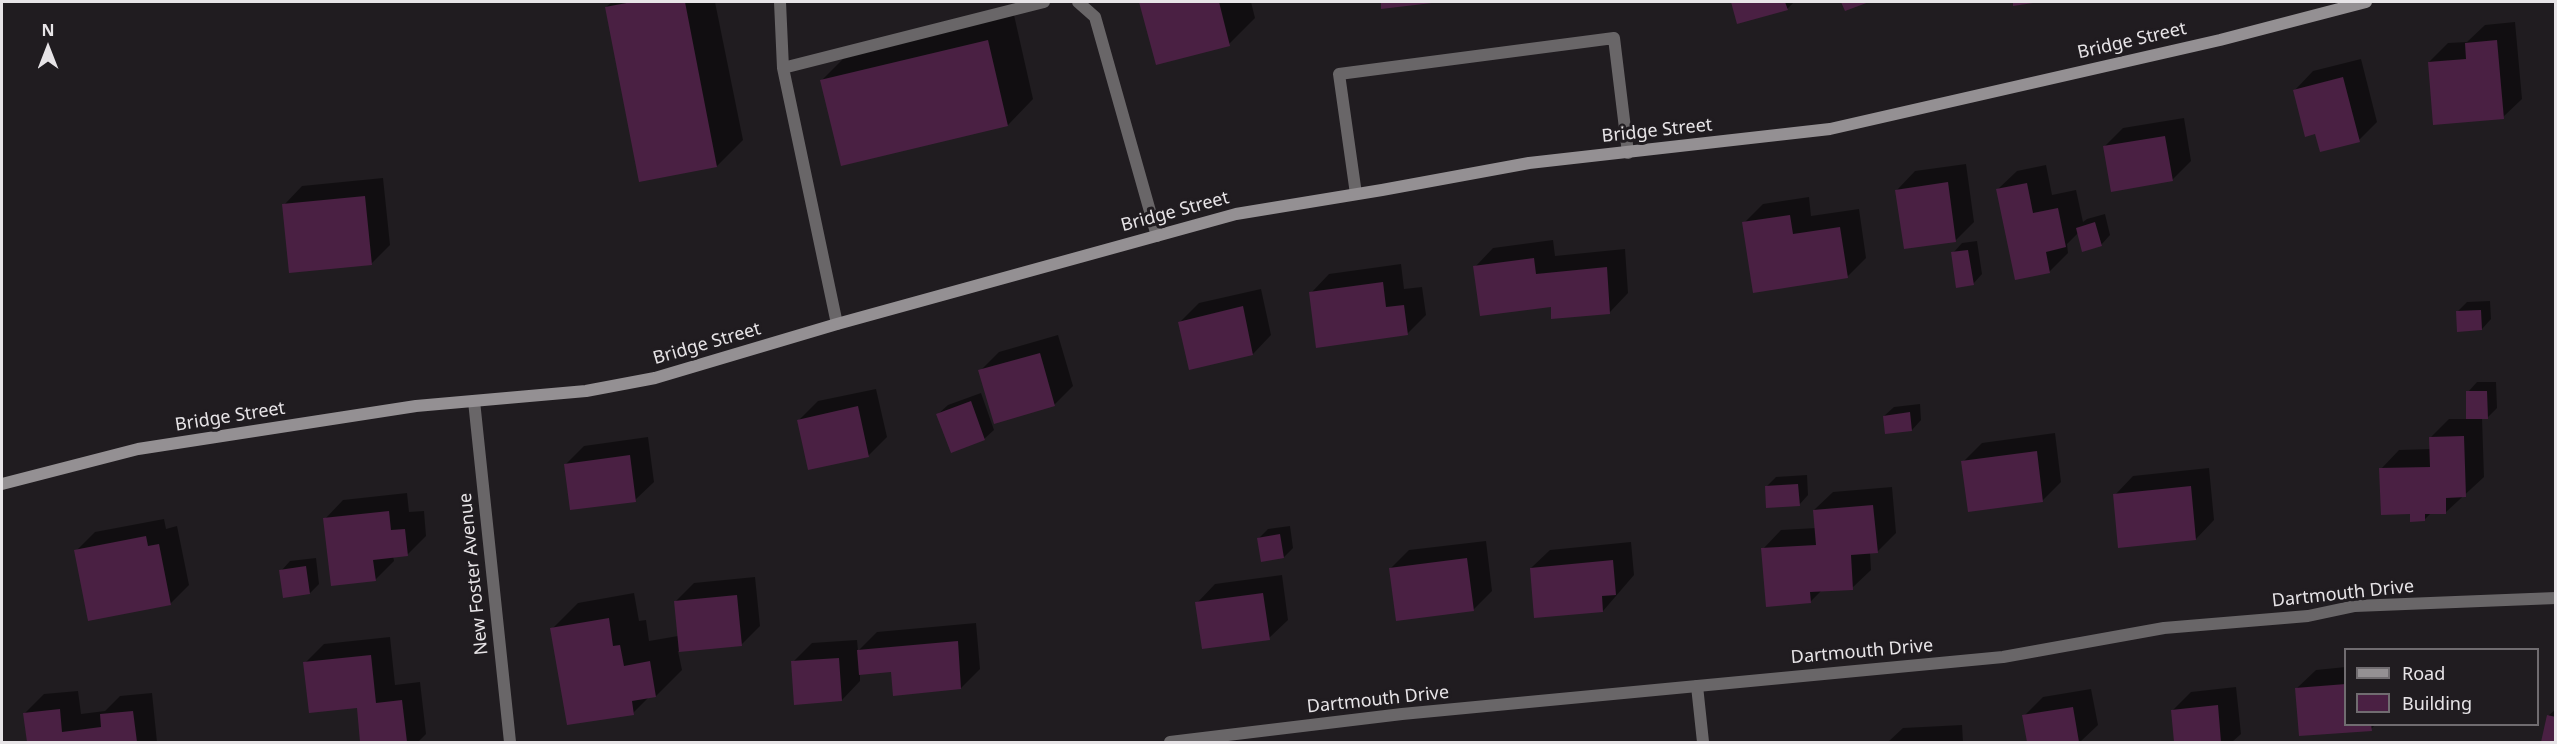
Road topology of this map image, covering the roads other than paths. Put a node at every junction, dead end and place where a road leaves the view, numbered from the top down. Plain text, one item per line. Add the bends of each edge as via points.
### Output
1 (780, 2) edge
2 (1044, 2) edge
3 (1078, 2) edge
4 (2366, 2) edge
5 (783, 68) junction
6 (1628, 153) junction
7 (1356, 194) junction
8 (1157, 236) junction
9 (837, 324) junction
10 (474, 401) junction
11 (2, 484) edge
12 (2556, 598) edge
13 (1697, 686) junction
14 (510, 742) edge
15 (1170, 742) edge
16 (1703, 742) edge

1 - 5 street
2 - 5 street
3 - 8 street via 1095,17
4 - 6 main road, Bridge Street via 2220,40 1830,129
5 - 9 street
6 - 7 main road, Bridge Street via 1529,163
6 - 7 street via 1614,38 1339,74
7 - 8 main road, Bridge Street via 1236,214
8 - 9 main road, Bridge Street
9 - 10 main road, Bridge Street via 655,378 586,391
10 - 11 main road, Bridge Street via 416,406 138,449
10 - 14 street, New Foster Avenue
12 - 13 street, Dartmouth Drive via 2355,606 2308,616 2164,628 2003,657
13 - 15 street, Dartmouth Drive via 1402,714
13 - 16 street

